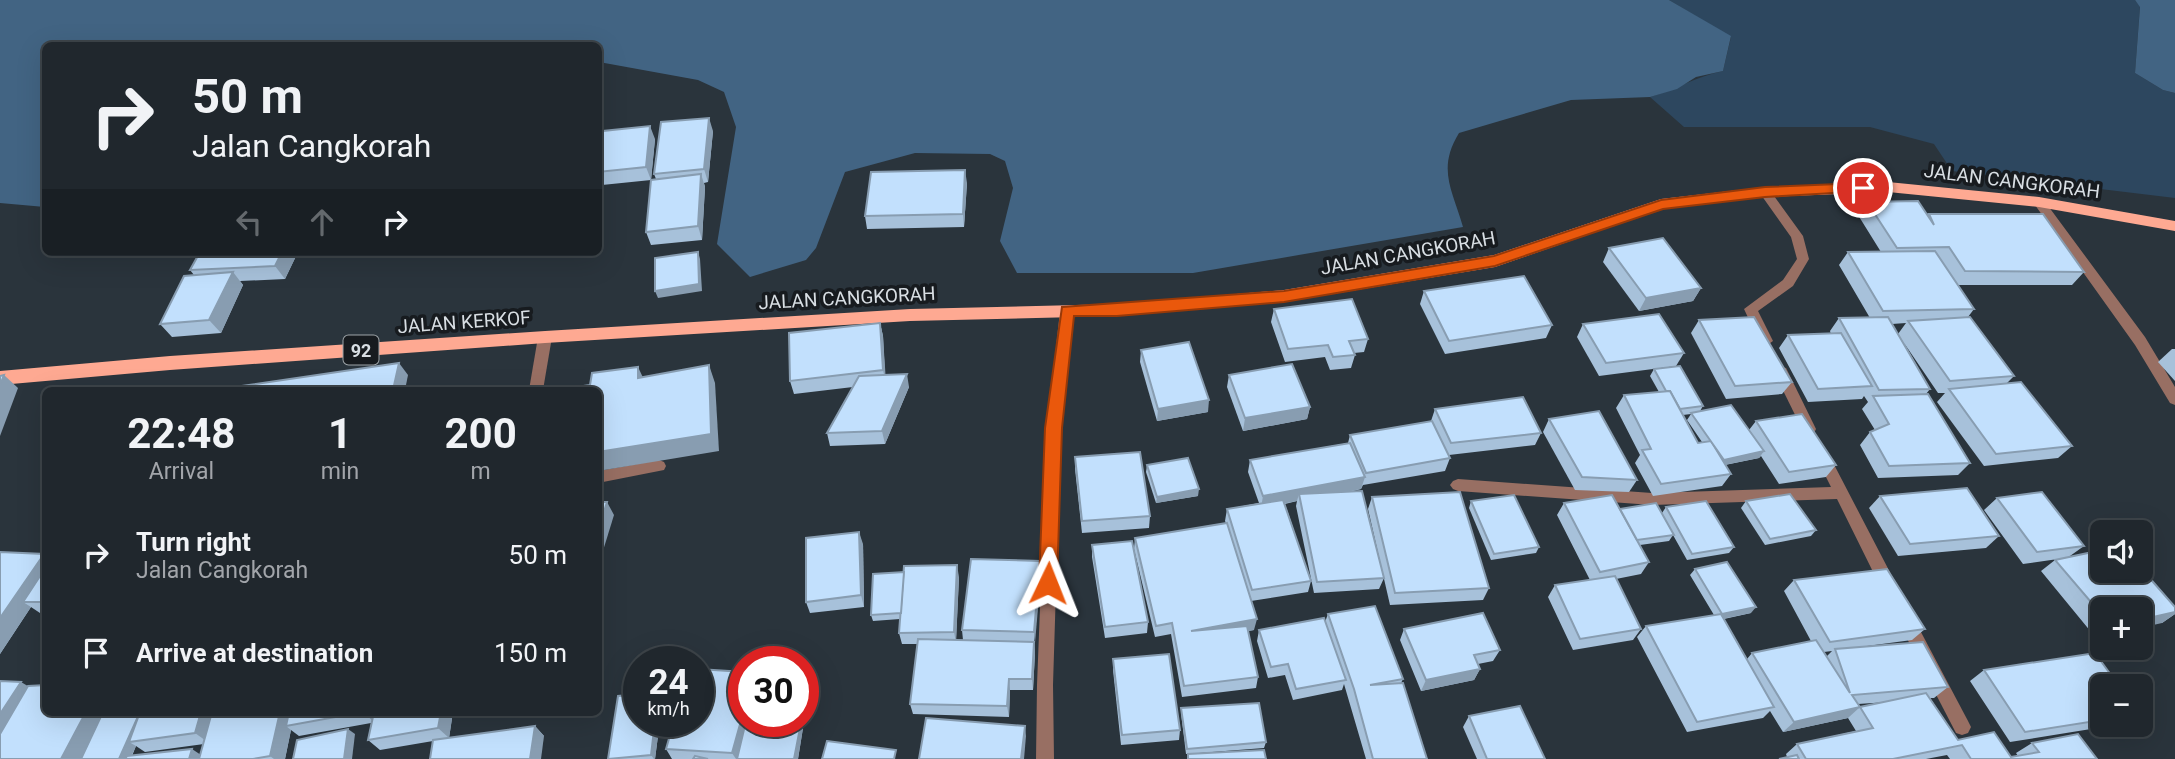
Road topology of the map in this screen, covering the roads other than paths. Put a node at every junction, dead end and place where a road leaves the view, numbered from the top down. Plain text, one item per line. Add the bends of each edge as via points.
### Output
1 (1765, 192) junction
2 (2039, 202) junction
3 (2175, 226) edge
4 (1067, 311) junction
5 (722, 327) joint
6 (545, 337) junction
7 (0, 378) edge
8 (537, 387) edge
9 (2175, 399) edge
10 (659, 466) edge
11 (602, 476) edge
12 (1458, 485) dead end
13 (1841, 493) junction
14 (1962, 727) dead end
15 (1045, 759) edge

1 - 2 main road, JALAN CANGKORAH via 1888,187
1 - 4 main road, JALAN CANGKORAH via 1661,204 1495,261 1284,296
1 - 13 street via 1797,236 1803,259 1788,283 1751,309
2 - 3 main road, JALAN CANGKORAH
2 - 9 street via 2140,341
4 - 5 main road, JALAN CANGKORAH
4 - 15 street via 1054,428
5 - 6 main road, JALAN KERKOF / 92
6 - 7 main road, JALAN KERKOF / 92
6 - 8 street
10 - 11 street
12 - 13 street via 1652,499
13 - 14 street

